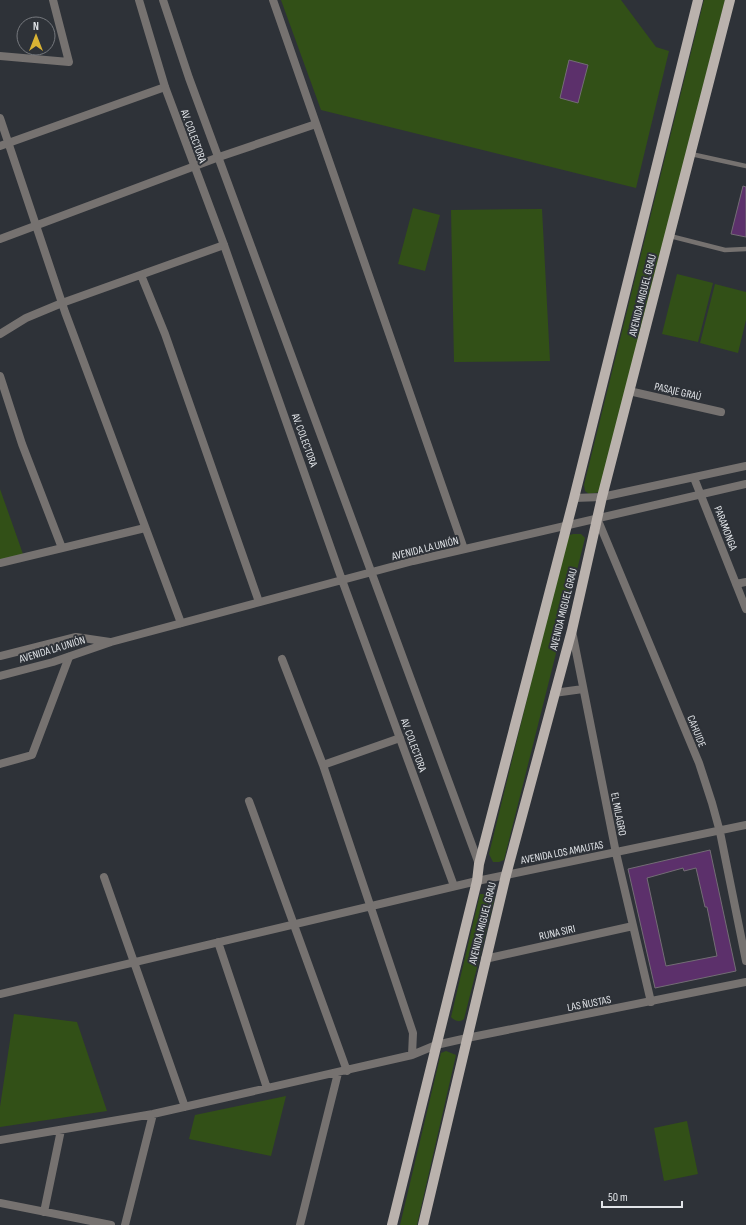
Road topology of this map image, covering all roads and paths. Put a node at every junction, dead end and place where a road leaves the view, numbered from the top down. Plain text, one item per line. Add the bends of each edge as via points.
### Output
1 (53, 0) edge
2 (138, 0) edge
3 (163, 0) edge
4 (273, 0) edge
5 (698, 0) edge
6 (730, 0) edge
7 (0, 56) edge
8 (164, 87) junction
9 (0, 118) edge
10 (316, 124) junction
11 (9, 143) junction
12 (0, 146) edge
13 (691, 154) junction
14 (219, 156) junction
15 (193, 166) junction
16 (746, 166) edge
17 (35, 225) junction
18 (669, 236) junction
19 (0, 239) edge
20 (224, 245) junction
21 (746, 249) edge
22 (141, 275) junction
23 (62, 303) junction
24 (0, 334) edge
25 (0, 376) edge
26 (629, 391) junction
27 (721, 412) dead end
28 (746, 466) edge
29 (694, 478) junction
30 (746, 484) edge
31 (701, 494) junction
32 (602, 497) junction
33 (574, 498) junction
34 (597, 518) junction
35 (567, 525) junction
36 (145, 528) junction
37 (62, 548) junction
38 (464, 549) junction
39 (0, 563) edge
40 (372, 572) junction
41 (342, 580) junction
42 (746, 582) edge
43 (736, 584) junction
44 (259, 602) junction
45 (746, 609) edge
46 (180, 623) junction
47 (572, 630) junction
48 (111, 642) junction
49 (0, 656) edge
50 (68, 657) junction
51 (282, 659) dead end
52 (0, 676) edge
53 (583, 689) junction
54 (554, 694) junction
55 (400, 738) junction
56 (0, 764) edge
57 (323, 765) junction
58 (249, 801) dead end
59 (746, 826) edge
60 (720, 832) junction
61 (616, 853) junction
62 (479, 864) junction
63 (506, 875) junction
64 (104, 877) dead end
65 (477, 881) junction
66 (454, 886) junction
67 (371, 906) junction
68 (294, 924) junction
69 (633, 926) junction
70 (218, 942) junction
71 (485, 959) junction
72 (746, 961) edge
73 (134, 962) junction
74 (746, 982) edge
75 (0, 994) edge
76 (651, 1002) junction
77 (467, 1038) junction
78 (436, 1045) junction
79 (412, 1055) junction
80 (347, 1070) junction
81 (338, 1073) junction
82 (267, 1088) junction
83 (185, 1107) junction
84 (153, 1114) junction
85 (60, 1130) junction
86 (0, 1140) edge
87 (0, 1203) edge
88 (44, 1212) junction
89 (111, 1225) edge
90 (125, 1225) edge
91 (300, 1225) edge
92 (392, 1225) edge
93 (423, 1225) edge

1 - 7 street via 69,62
2 - 8 street, AV. COLECTORA
3 - 14 street, AV. COLECTORA
4 - 10 street
5 - 33 main road, AVENIDA MIGUEL GRAU
6 - 13 main road, AVENIDA MIGUEL GRAU
8 - 11 street
8 - 15 street, AV. COLECTORA
9 - 11 street
10 - 14 street
10 - 38 street
11 - 12 street
11 - 17 street
13 - 16 lane
13 - 18 main road, AVENIDA MIGUEL GRAU
14 - 15 street
14 - 40 street, AV. COLECTORA
15 - 17 street
15 - 20 street, AV. COLECTORA
17 - 19 street
17 - 23 street
18 - 21 lane via 725,250
18 - 26 main road, AVENIDA MIGUEL GRAU
20 - 22 street
20 - 41 street, AV. COLECTORA
22 - 23 street
22 - 44 street
23 - 24 street via 26,318
23 - 36 street
25 - 37 street via 22,444
26 - 27 street, PASAJE GRAÚ
26 - 32 main road, AVENIDA MIGUEL GRAU
28 - 29 street
29 - 31 street, PARAMONGA
29 - 32 street
30 - 31 street, AVENIDA LA UNIÓN
31 - 34 street, AVENIDA LA UNIÓN
31 - 43 street, PARAMONGA
32 - 33 street
32 - 34 main road, AVENIDA MIGUEL GRAU
33 - 35 main road, AVENIDA MIGUEL GRAU
34 - 35 street, AVENIDA LA UNIÓN
34 - 47 main road, AVENIDA MIGUEL GRAU
34 - 60 street, CAHUIDE via 699,763
35 - 38 street, AVENIDA LA UNIÓN
35 - 62 main road, AVENIDA MIGUEL GRAU
36 - 37 street
36 - 46 street
37 - 39 street
38 - 40 street, AVENIDA LA UNIÓN
40 - 41 street, AVENIDA LA UNIÓN
40 - 62 street, AV. COLECTORA
41 - 44 street, AVENIDA LA UNIÓN
41 - 55 street, AV. COLECTORA
42 - 43 street
43 - 45 street, PARAMONGA
44 - 46 street, AVENIDA LA UNIÓN
46 - 48 street, AVENIDA LA UNIÓN
47 - 53 street, EL MILAGRO
47 - 54 main road, AVENIDA MIGUEL GRAU
48 - 49 street, AVENIDA LA UNIÓN via 76,637
48 - 50 street, AVENIDA LA UNIÓN
50 - 52 street, AVENIDA LA UNIÓN
50 - 56 street via 32,755
51 - 57 street
53 - 54 street
53 - 61 street, EL MILAGRO
54 - 63 main road, AVENIDA MIGUEL GRAU
55 - 57 street
55 - 66 street, AV. COLECTORA
57 - 67 street
58 - 68 street
59 - 60 street, AVENIDA LOS AMAUTAS
60 - 61 street, AVENIDA LOS AMAUTAS
60 - 72 street, CAHUIDE
61 - 63 street, AVENIDA LOS AMAUTAS
61 - 69 street, EL MILAGRO
62 - 65 main road, AVENIDA MIGUEL GRAU
63 - 65 street, AVENIDA LOS AMAUTAS
63 - 71 main road, AVENIDA MIGUEL GRAU
64 - 73 street
65 - 66 street, AVENIDA LOS AMAUTAS
65 - 78 main road, AVENIDA MIGUEL GRAU
66 - 67 street, AVENIDA LOS AMAUTAS
67 - 68 street, AVENIDA LOS AMAUTAS
67 - 79 street via 413,1033
68 - 70 street, AVENIDA LOS AMAUTAS
68 - 80 street
69 - 71 street, RUNA SIRI
69 - 76 street, EL MILAGRO
70 - 73 street, AVENIDA LOS AMAUTAS
70 - 82 street
71 - 77 main road, AVENIDA MIGUEL GRAU
73 - 75 street, AVENIDA LOS AMAUTAS
73 - 83 street
74 - 76 street, LAS ÑUSTAS
76 - 77 street, LAS ÑUSTAS
77 - 78 street, LAS ÑUSTAS
77 - 93 main road, AVENIDA MIGUEL GRAU
78 - 79 street, LAS ÑUSTAS
78 - 92 main road, AVENIDA MIGUEL GRAU
79 - 80 street, LAS ÑUSTAS
80 - 81 street, LAS ÑUSTAS
81 - 82 street, LAS ÑUSTAS
81 - 91 street
82 - 83 street, LAS ÑUSTAS
83 - 84 street, LAS ÑUSTAS
84 - 85 street, LAS ÑUSTAS
84 - 90 street
85 - 86 street, LAS ÑUSTAS
85 - 88 street
87 - 88 street
88 - 89 street

